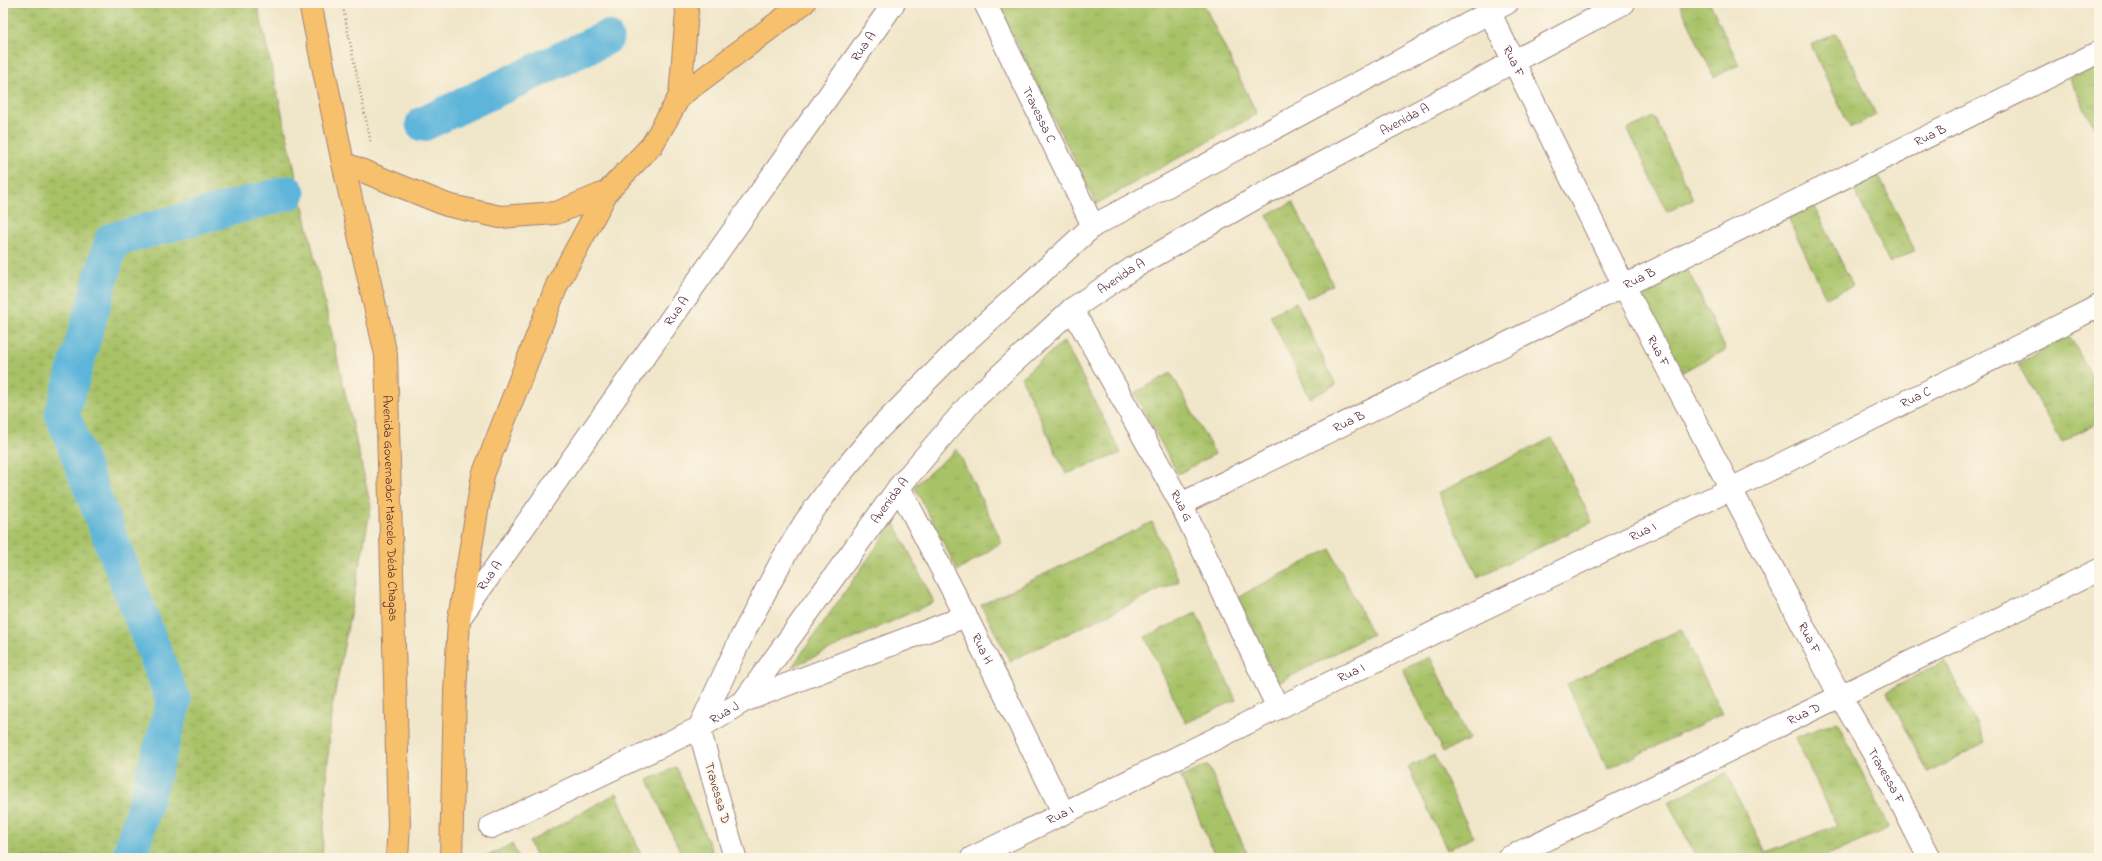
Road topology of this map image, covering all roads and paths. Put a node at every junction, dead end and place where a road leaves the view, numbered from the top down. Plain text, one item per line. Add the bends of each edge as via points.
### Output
1 (310, 3) edge
2 (686, 3) edge
3 (804, 3) edge
4 (894, 3) edge
5 (985, 3) edge
6 (1624, 3) edge
7 (1493, 6) edge
8 (2099, 52) edge
9 (1514, 62) junction
10 (680, 96) junction
11 (343, 163) junction
12 (607, 192) junction
13 (1093, 226) junction
14 (1624, 286) junction
15 (2099, 306) edge
16 (1072, 309) junction
17 (899, 487) junction
18 (1731, 489) junction
19 (1181, 504) junction
20 (2099, 570) edge
21 (966, 616) junction
22 (459, 619) junction
23 (1840, 696) junction
24 (744, 701) junction
25 (1278, 708) junction
26 (699, 728) junction
27 (1063, 812) junction
28 (491, 827) dead end
29 (397, 858) edge
30 (451, 858) edge
31 (735, 858) edge
32 (972, 858) edge
33 (1508, 858) edge
34 (1929, 858) edge

1 - 11 main road, Avenida Governador Marcelo Déda Chagas
2 - 10 main road
3 - 10 main road
4 - 22 street, Rua A
5 - 13 street, Travessa C
6 - 9 street, Avenida A
7 - 9 street, Rua F
7 - 13 street
8 - 14 street, Rua B
9 - 14 street, Rua F
9 - 16 street, Avenida A via 1248,203 1133,268
10 - 12 main road via 652,145
11 - 12 main road via 447,205 500,217 556,213
11 - 29 main road, Avenida Governador Marcelo Déda Chagas via 386,355
12 - 22 main road via 557,285 483,475
13 - 26 street via 962,345 875,433 837,478 805,522 782,560 742,636
14 - 18 street, Rua F
14 - 19 street, Rua B
15 - 18 street, Rua C
16 - 17 street, Avenida A via 973,400
16 - 19 street, Rua G
17 - 21 street, Rua H
17 - 24 street, Avenida A
18 - 23 street, Rua F
18 - 25 street, Rua I
19 - 25 street, Rua G
20 - 23 street, Rua D
21 - 24 street, Rua J
21 - 27 street, Rua H
22 - 30 main road
23 - 33 street, Rua D
23 - 34 street, Travessa F via 1892,785
24 - 26 street, Rua J
25 - 27 street, Rua I
26 - 28 street, Rua J
26 - 31 street, Travessa D
27 - 32 street, Rua I

